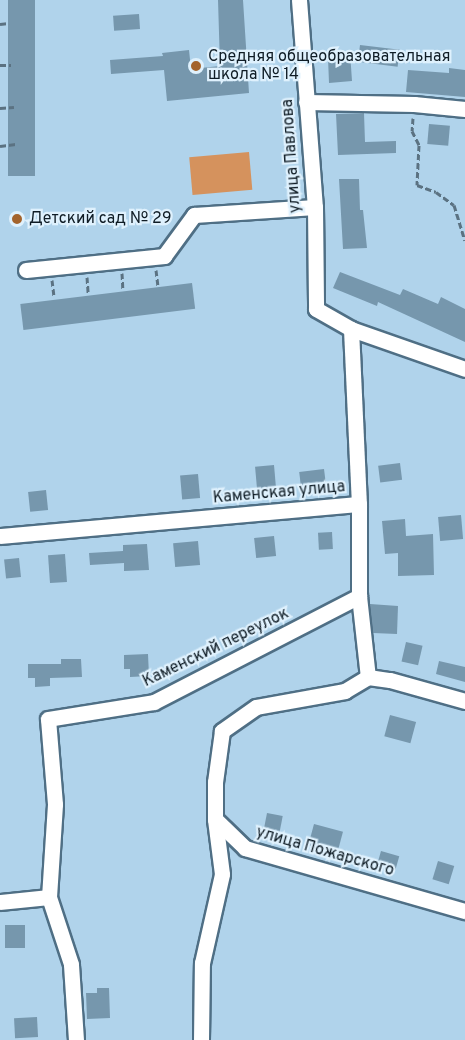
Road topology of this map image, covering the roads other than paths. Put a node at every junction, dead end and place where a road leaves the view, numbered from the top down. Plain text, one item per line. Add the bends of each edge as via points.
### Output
1 (299, 0) edge
2 (306, 102) junction
3 (465, 109) edge
4 (315, 207) junction
5 (26, 270) dead end
6 (351, 329) junction
7 (465, 369) edge
8 (359, 504) junction
9 (0, 536) edge
10 (358, 596) junction
11 (368, 678) junction
12 (465, 701) edge
13 (215, 819) junction
14 (49, 897) junction
15 (0, 902) edge
16 (465, 910) edge
17 (76, 1040) edge
18 (201, 1040) edge

1 - 2 street, улица Павлова
2 - 3 street
2 - 4 street, улица Павлова
4 - 5 street via 194,215 164,256
4 - 6 street, улица Павлова via 316,309
6 - 7 street
6 - 8 street
8 - 9 street, Каменская улица
8 - 10 street, Каменская улица
10 - 11 street, Каменская улица
10 - 14 street, Каменский переулок via 154,702 48,719 55,804
11 - 12 street via 390,680
11 - 13 street via 345,691 256,707 222,731
13 - 16 street, улица Пожарского via 245,848
13 - 18 street via 222,874 202,963
14 - 15 street
14 - 17 street, Каменский переулок via 71,964

